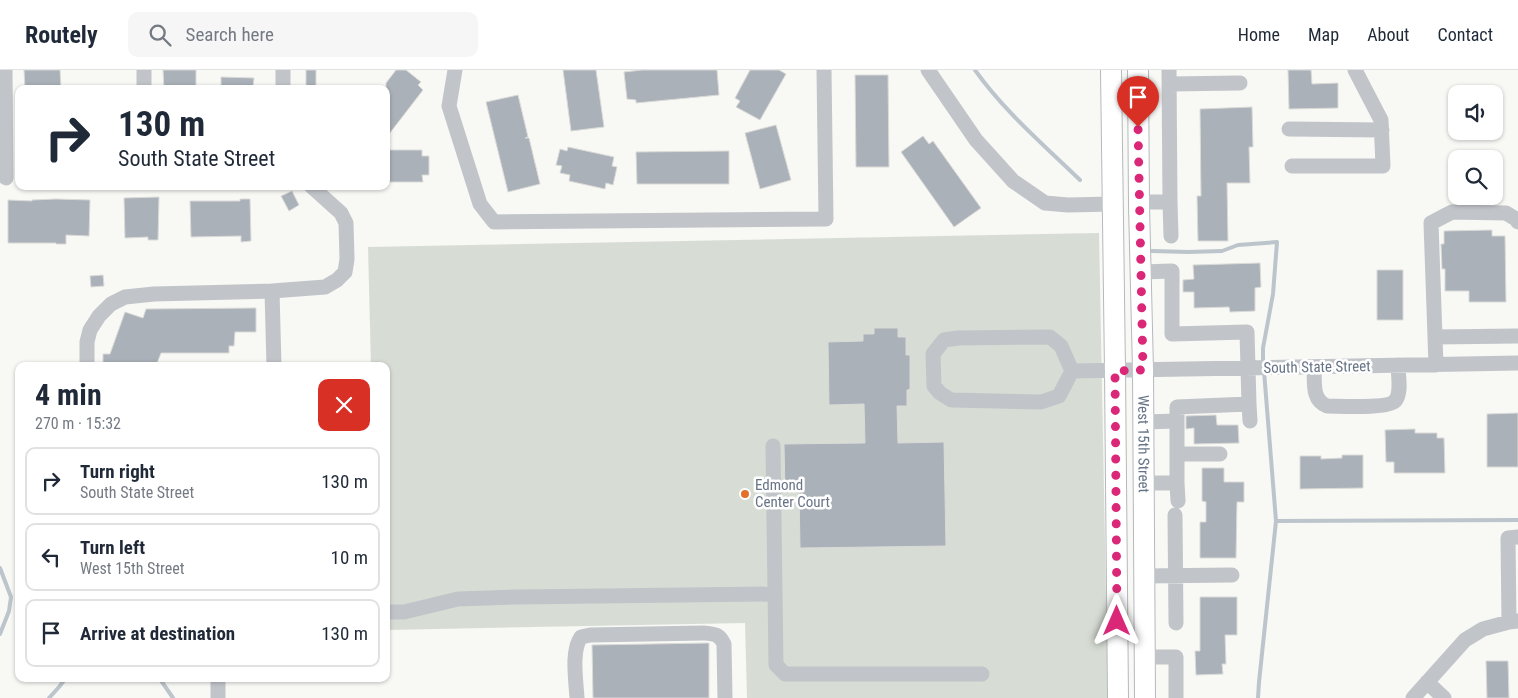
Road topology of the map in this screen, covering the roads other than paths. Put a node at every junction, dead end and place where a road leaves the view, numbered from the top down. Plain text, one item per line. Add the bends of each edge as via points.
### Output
1 (5, 70) edge
2 (144, 70) edge
3 (283, 70) edge
4 (454, 70) edge
5 (824, 70) edge
6 (928, 70) edge
7 (1111, 70) edge
8 (1138, 70) edge
9 (1355, 70) edge
10 (1169, 77) edge
11 (1240, 83) dead end
12 (144, 85) edge
13 (283, 85) edge
14 (1289, 130) dead end
15 (1382, 130) junction
16 (1292, 166) dead end
17 (8, 178) edge
18 (315, 190) edge
19 (1139, 202) junction
20 (1170, 202) junction
21 (1112, 204) junction
22 (1518, 222) edge
23 (1171, 236) dead end
24 (1141, 272) junction
25 (272, 291) junction
26 (1518, 336) edge
27 (1435, 337) junction
28 (87, 362) edge
29 (274, 362) edge
30 (1518, 363) edge
31 (1398, 365) junction
32 (1436, 365) junction
33 (1314, 367) junction
34 (1249, 368) junction
35 (1143, 370) junction
36 (1072, 371) junction
37 (1115, 371) junction
38 (1249, 404) junction
39 (1177, 421) junction
40 (1250, 421) dead end
41 (1144, 422) junction
42 (773, 446) dead end
43 (1177, 454) junction
44 (1220, 454) dead end
45 (1144, 483) junction
46 (1177, 483) junction
47 (1518, 537) edge
48 (1232, 575) dead end
49 (1144, 576) junction
50 (1176, 576) junction
51 (1513, 584) edge
52 (774, 594) junction
53 (390, 612) edge
54 (1513, 621) edge
55 (1176, 623) dead end
56 (1144, 657) junction
57 (982, 674) dead end
58 (218, 682) edge
59 (1427, 682) junction
60 (218, 698) edge
61 (577, 698) edge
62 (725, 698) edge
63 (1118, 698) edge
64 (1145, 698) edge
65 (1176, 698) edge
66 (1413, 698) edge
67 (1444, 698) edge

1 - 17 street
2 - 12 street
3 - 13 street
4 - 5 street via 449,106 480,204 494,222 826,219
6 - 21 street via 976,140 1013,181 1045,203
7 - 21 main road, West 15th Street
8 - 19 main road, West 15th Street
9 - 15 street via 1381,120
10 - 11 street
10 - 20 street
14 - 15 street
15 - 16 street via 1383,166
18 - 25 street via 346,223 345,272 325,287
19 - 20 street
19 - 24 main road, West 15th Street
20 - 23 street
21 - 37 main road, West 15th Street
22 - 27 street via 1506,213 1452,212 1431,222
24 - 34 street via 1172,271 1172,334 1247,332
24 - 35 main road, West 15th Street
25 - 28 street via 125,297 111,304 90,330
25 - 29 street
26 - 27 street
27 - 32 street
30 - 32 street, South State Street
31 - 32 street, South State Street
31 - 33 street, South State Street
31 - 33 street via 1396,400 1375,406 1323,404 1316,396
33 - 34 street, South State Street
34 - 35 street, South State Street
34 - 38 street
35 - 37 street, South State Street
35 - 41 main road, West 15th Street
36 - 36 street via 1059,396 1040,402 951,400 934,386 933,354 944,340 1050,337 1061,346
36 - 37 street, South State Street
37 - 63 main road, West 15th Street
38 - 39 street via 1177,407
38 - 40 street
39 - 41 street
39 - 43 street
41 - 45 main road, West 15th Street
42 - 52 street
43 - 44 street
43 - 46 street
45 - 46 street
45 - 49 main road, West 15th Street
46 - 50 street
47 - 51 street via 1508,538
48 - 50 street
49 - 50 street
49 - 56 main road, West 15th Street
50 - 55 street
51 - 54 street
52 - 53 street via 458,599 404,612
52 - 57 street via 776,665 785,674
54 - 59 street via 1482,629 1465,640
56 - 64 main road, West 15th Street
56 - 65 street via 1176,657
58 - 60 street
59 - 66 street
59 - 67 street
61 - 62 street via 575,651 581,637 704,633 714,634 724,644

